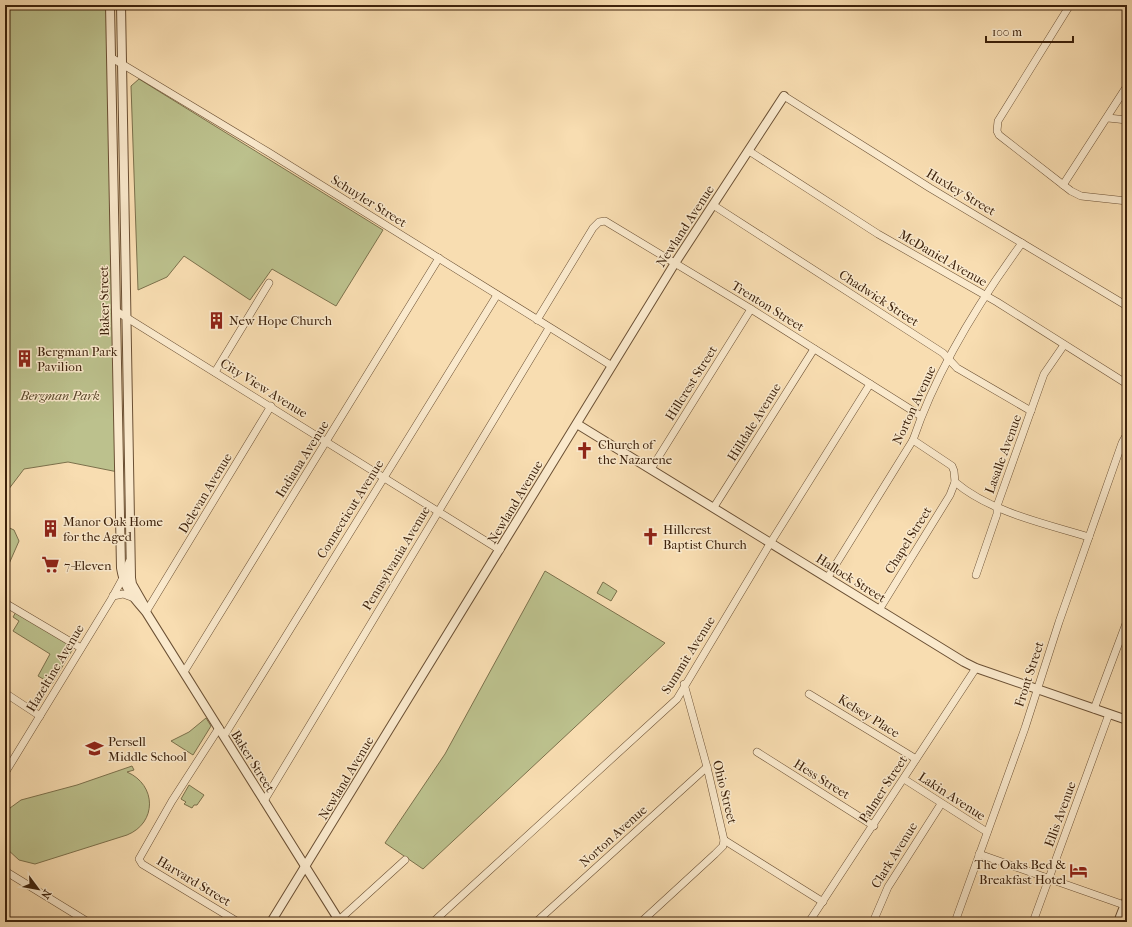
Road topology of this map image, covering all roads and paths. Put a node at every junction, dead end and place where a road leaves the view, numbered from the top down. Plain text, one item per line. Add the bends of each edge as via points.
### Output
1 (110, 5) edge
2 (120, 5) edge
3 (1070, 5) edge
4 (112, 58) junction
5 (121, 63) junction
6 (1127, 86) edge
7 (784, 96) joint
8 (1108, 118) junction
9 (1127, 120) edge
10 (749, 150) junction
11 (1063, 185) junction
12 (1127, 201) edge
13 (712, 206) junction
14 (1022, 243) junction
15 (439, 258) junction
16 (675, 263) junction
17 (269, 283) dead end
18 (497, 294) junction
19 (986, 296) junction
20 (1127, 306) edge
21 (752, 309) junction
22 (116, 312) junction
23 (125, 317) junction
24 (537, 320) junction
25 (549, 328) junction
26 (1064, 345) junction
27 (814, 349) junction
28 (949, 359) junction
29 (612, 366) junction
30 (215, 372) junction
31 (870, 384) junction
32 (1127, 384) edge
33 (271, 406) junction
34 (1031, 411) junction
35 (921, 416) junction
36 (577, 424) junction
37 (1127, 434) edge
38 (913, 440) junction
39 (327, 442) junction
40 (651, 468) junction
41 (383, 477) junction
42 (955, 482) junction
43 (997, 506) junction
44 (714, 507) junction
45 (439, 511) junction
46 (1089, 537) junction
47 (771, 542) junction
48 (500, 550) junction
49 (130, 556) junction
50 (976, 575) dead end
51 (828, 577) junction
52 (123, 578) junction
53 (113, 596) junction
54 (134, 598) junction
55 (5, 603) edge
56 (878, 610) junction
57 (146, 612) junction
58 (1127, 621) edge
59 (81, 648) junction
60 (976, 668) junction
61 (184, 672) junction
62 (684, 684) junction
63 (1037, 689) junction
64 (5, 693) edge
65 (810, 694) dead end
66 (1094, 709) junction
67 (1109, 714) junction
68 (40, 716) junction
69 (1127, 720) edge
70 (219, 728) junction
71 (224, 736) junction
72 (757, 752) dead end
73 (916, 759) junction
74 (707, 767) junction
75 (5, 773) edge
76 (904, 779) junction
77 (264, 801) junction
78 (941, 804) junction
79 (874, 826) junction
80 (987, 832) junction
81 (724, 840) junction
82 (979, 854) junction
83 (405, 860) dead end
84 (306, 867) junction
85 (5, 871) edge
86 (1049, 879) junction
87 (824, 902) junction
88 (1126, 904) edge
89 (340, 921) edge
90 (88, 922) edge
91 (238, 922) edge
92 (271, 922) edge
93 (433, 922) edge
94 (536, 922) edge
95 (641, 922) edge
96 (809, 922) edge
97 (873, 922) edge
98 (955, 922) edge
99 (1033, 922) edge
100 (1118, 922) edge

1 - 4 street, Baker Street
2 - 5 street, Baker Street
3 - 11 street via 996,126 1000,135
4 - 5 street, Schuyler Street
4 - 22 street, Baker Street
5 - 15 street, Schuyler Street
5 - 23 street, Baker Street
6 - 8 street
7 - 10 street, Newland Avenue
7 - 14 street, Huxley Street
8 - 9 street
8 - 11 street
10 - 13 street, Newland Avenue
10 - 19 street, McDaniel Avenue via 878,234
11 - 12 street via 1081,196
13 - 16 street, Newland Avenue
13 - 28 street, Chadwick Street
14 - 19 street, Norton Avenue
14 - 20 street, Huxley Street
15 - 18 street, Schuyler Street
15 - 39 street, Indiana Avenue
16 - 21 street, Trenton Street
16 - 24 street, Trenton Street via 613,224 600,222 593,228
16 - 29 street, Newland Avenue
17 - 30 street
18 - 24 street, Schuyler Street
18 - 41 street, Connecticut Avenue
19 - 26 street, McDaniel Avenue
19 - 28 street, Norton Avenue
21 - 27 street, Trenton Street
21 - 40 street, Hillcrest Street
22 - 23 street, City View Avenue
22 - 52 street, Baker Street
23 - 30 street, City View Avenue
23 - 49 street, Baker Street
24 - 25 street, Schuyler Street
25 - 29 street, Schuyler Street
25 - 45 street, Pennsylvania Avenue
26 - 32 street, McDaniel Avenue
26 - 34 street, Lasalle Avenue via 1044,374
27 - 31 street, Trenton Street
27 - 44 street, Hilldale Avenue
28 - 34 street, Chadwick Street via 957,368
28 - 35 street, Norton Avenue
29 - 36 street, Newland Avenue
30 - 33 street, City View Avenue
31 - 35 street, Trenton Street
31 - 47 street, Summit Avenue
33 - 39 street, City View Avenue
33 - 57 street, Delevan Avenue
34 - 43 street, Lasalle Avenue
35 - 38 street, Norton Avenue
36 - 40 street, Hallock Street
36 - 48 street, Newland Avenue
37 - 46 street, Front Street
38 - 42 street via 952,466
38 - 51 street, Norton Avenue
39 - 41 street, City View Avenue
39 - 61 street, Indiana Avenue
40 - 44 street, Hallock Street
41 - 45 street, City View Avenue
41 - 71 street, Connecticut Avenue
42 - 43 street via 967,492
42 - 56 street, Chapel Street via 950,495
43 - 46 street
43 - 50 street, Lasalle Avenue via 997,514
44 - 47 street, Hallock Street
45 - 48 street, City View Avenue
45 - 77 street, Pennsylvania Avenue
46 - 63 street, Front Street
47 - 51 street, Hallock Street
47 - 62 street, Summit Avenue
48 - 84 street, Newland Avenue
49 - 52 street, Hazeltine Avenue
49 - 57 street, Baker Street via 132,584 144,602
51 - 56 street, Hallock Street
52 - 53 street, Hazeltine Avenue
52 - 54 street, Baker Street via 126,589
53 - 54 street via 123,594
53 - 59 street, Hazeltine Avenue
54 - 57 street, Baker Street
55 - 59 street
56 - 60 street, Hallock Street
57 - 61 street, Baker Street
58 - 66 street
59 - 68 street, Hazeltine Avenue
60 - 63 street, Hallock Street
60 - 73 street, Palmer Street
61 - 70 street, Baker Street
62 - 74 street, Ohio Street
62 - 93 street, Summit Avenue via 677,699 666,710
63 - 66 street, Hallock Street
63 - 80 street, Front Street
64 - 68 street
65 - 73 street, Kelsey Place
66 - 67 street, Hallock Street
67 - 69 street, Hallock Street
67 - 86 street, Ellis Avenue
68 - 75 street, Hazeltine Avenue
70 - 71 street, Baker Street
70 - 91 street, Harvard Street via 139,859 142,864
71 - 77 street, Baker Street
72 - 79 street, Hess Street
73 - 76 street, Palmer Street
74 - 81 street, Ohio Street
74 - 94 street, Norton Avenue
76 - 78 street, Lakin Avenue
76 - 79 street, Palmer Street
77 - 84 street, Baker Street
78 - 80 street, Lakin Avenue
78 - 97 street, Clark Avenue via 886,890
79 - 87 street, Palmer Street
80 - 82 street, Front Street
81 - 87 street, Ohio Street
81 - 95 street via 723,846 715,854
82 - 86 street
82 - 98 street, Front Street
83 - 89 street
84 - 89 street, Baker Street
84 - 92 street, Newland Avenue
85 - 90 street
86 - 88 street
86 - 99 street, Ellis Avenue
87 - 96 street, Palmer Street
88 - 100 street

